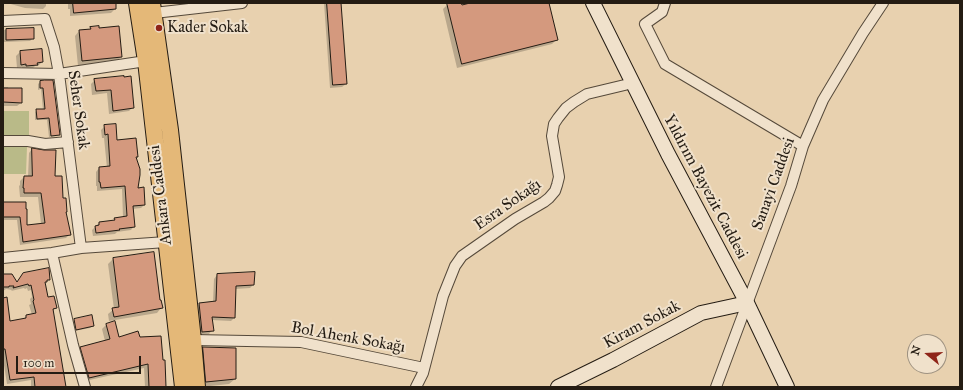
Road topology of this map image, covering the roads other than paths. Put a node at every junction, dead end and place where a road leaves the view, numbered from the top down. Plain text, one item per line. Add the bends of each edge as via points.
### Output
1 (137, 3) edge
2 (242, 3) edge
3 (593, 3) edge
4 (665, 3) edge
5 (883, 3) edge
6 (153, 8) edge
7 (3, 20) edge
8 (146, 62) junction
9 (3, 73) edge
10 (59, 74) junction
11 (633, 83) junction
12 (3, 141) edge
13 (68, 142) junction
14 (804, 146) junction
15 (166, 242) junction
16 (81, 248) junction
17 (183, 250) junction
18 (52, 253) junction
19 (3, 258) edge
20 (747, 303) junction
21 (193, 340) junction
22 (424, 368) junction
23 (85, 387) edge
24 (183, 387) edge
25 (197, 387) edge
26 (416, 387) edge
27 (558, 387) edge
28 (716, 387) edge
29 (787, 387) edge

1 - 8 main road, Ankara Caddesi
2 - 6 street
3 - 11 street, Yıldırım Bayezit Caddesi
4 - 14 street via 662,12 645,24 665,64
5 - 14 street, Sanayi Caddesi via 823,100
6 - 17 main road, Ankara Caddesi
7 - 10 street, Seher Sokak via 45,19
8 - 10 street
8 - 15 main road, Ankara Caddesi
9 - 10 street
10 - 13 street, Seher Sokak
11 - 20 street, Yıldırım Bayezit Caddesi
11 - 22 street, Esra Sokağı via 587,94 566,108 558,118 552,136 559,177 554,191 544,202 462,256 455,266 443,296
12 - 13 street via 45,144
13 - 16 street, Seher Sokak
14 - 20 street, Sanayi Caddesi
15 - 16 street
15 - 17 street
15 - 24 main road, Ankara Caddesi
16 - 18 street
17 - 21 main road, Ankara Caddesi
18 - 19 street
18 - 23 street
20 - 27 street, Kiram Sokak via 701,313
20 - 28 street, Sanayi Caddesi
20 - 29 street, Yıldırım Bayezit Caddesi
21 - 22 street, Bol Ahenk Sokağı via 300,342
21 - 25 main road, Ankara Caddesi
22 - 26 street, Esra Sokağı

